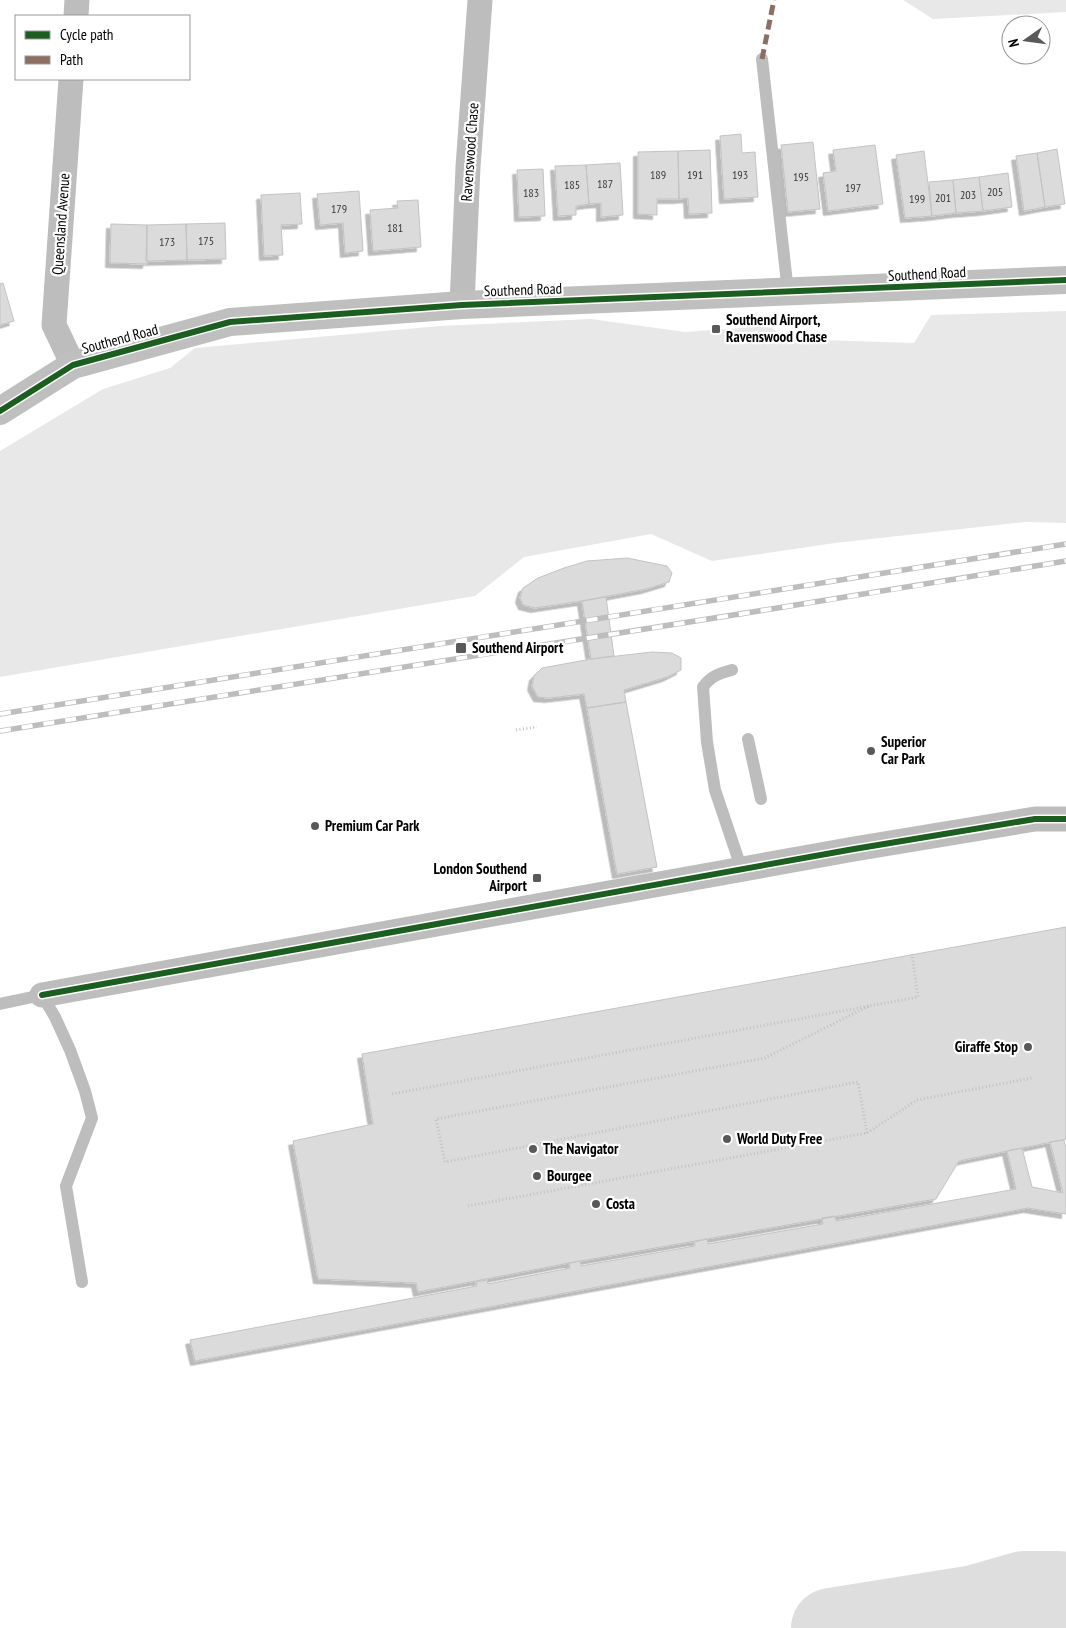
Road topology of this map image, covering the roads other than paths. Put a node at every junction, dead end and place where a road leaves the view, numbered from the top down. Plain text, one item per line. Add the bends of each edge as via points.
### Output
1 (77, 0) edge
2 (480, 0) edge
3 (76, 15) edge
4 (762, 59) dead end
5 (71, 80) edge
6 (1066, 280) edge
7 (788, 292) junction
8 (462, 305) junction
9 (73, 365) junction
10 (0, 411) edge
11 (732, 670) dead end
12 (748, 739) dead end
13 (761, 799) dead end
14 (1066, 819) edge
15 (742, 870) junction
16 (42, 995) junction
17 (0, 1004) edge
18 (82, 1282) dead end

1 - 3 street
2 - 8 street, Ravenswood Chase
4 - 7 lane
5 - 9 street, Queensland Avenue via 54,325
6 - 7 street, Southend Road
7 - 8 street, Southend Road
8 - 9 street, Southend Road via 230,322
9 - 10 street, Southend Road
11 - 15 lane via 717,674 703,687 715,790
12 - 13 lane
14 - 15 street via 1035,819
15 - 16 street
16 - 17 lane
16 - 18 lane via 70,1050 92,1118 66,1186

